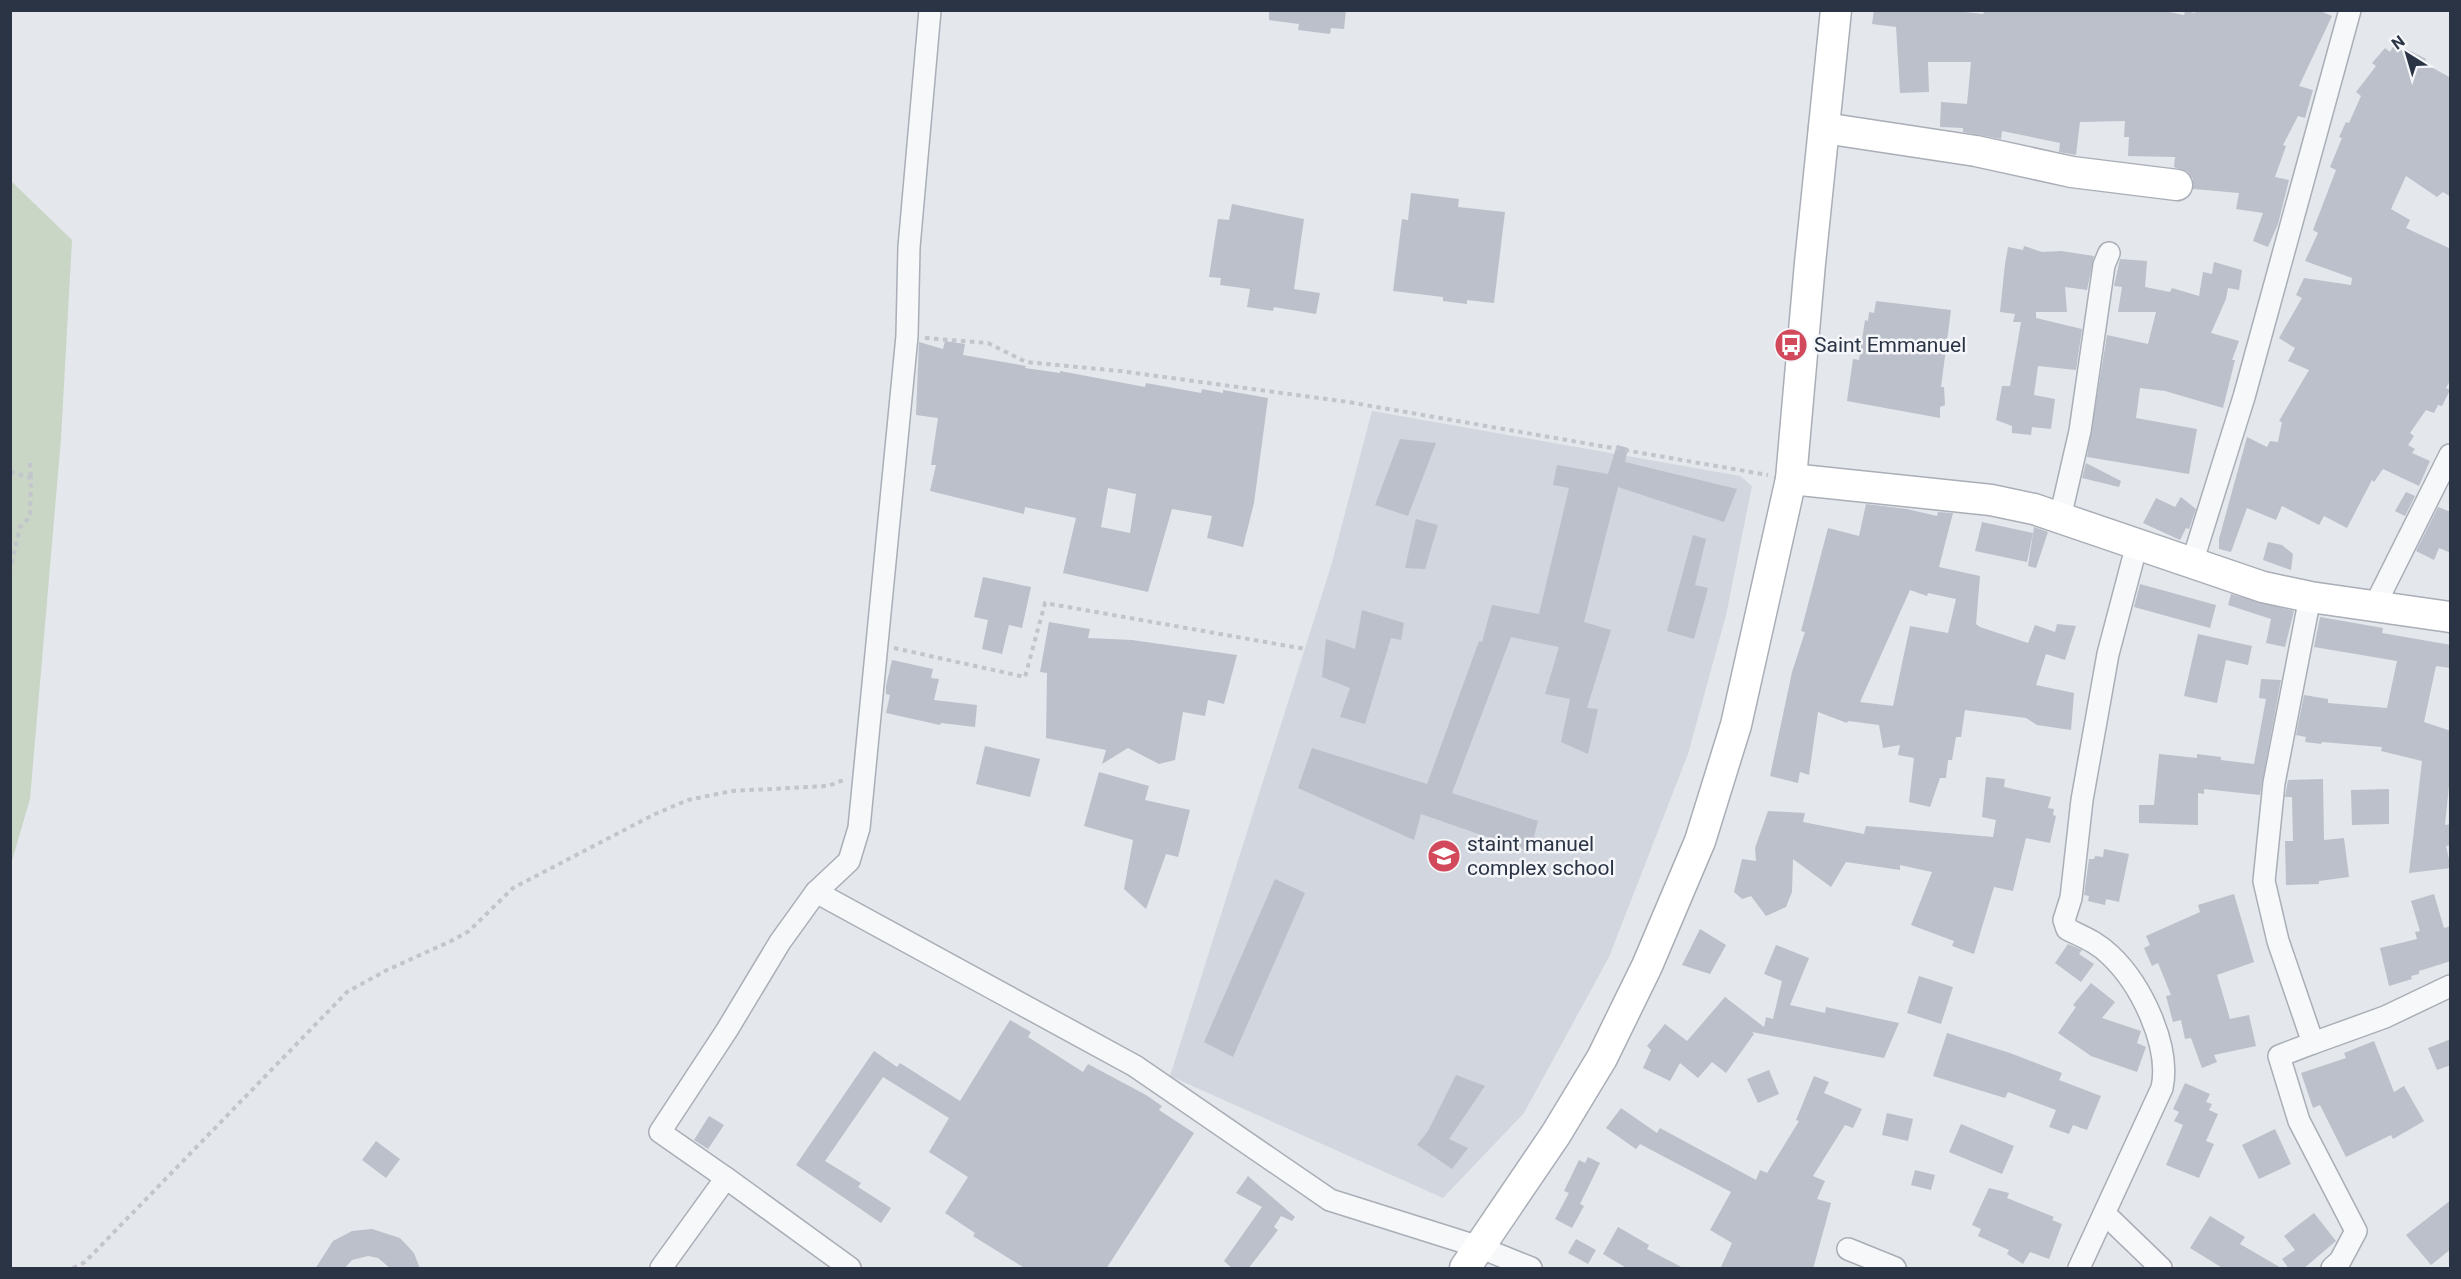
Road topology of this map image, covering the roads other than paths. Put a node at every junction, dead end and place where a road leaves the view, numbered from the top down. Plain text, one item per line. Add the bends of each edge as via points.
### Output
1 (930, 10) edge
2 (1836, 10) edge
3 (2350, 10) edge
4 (1824, 128) junction
5 (2177, 184) dead end
6 (2109, 253) dead end
7 (2451, 454) edge
8 (1791, 479) junction
9 (2060, 518) junction
10 (2138, 544) junction
11 (2192, 563) junction
12 (2310, 597) junction
13 (2374, 607) junction
14 (2451, 617) edge
15 (816, 892) junction
16 (2451, 986) edge
17 (2313, 1043) junction
18 (726, 1179) junction
19 (2105, 1214) junction
20 (1848, 1249) dead end
21 (1472, 1258) edge
22 (661, 1269) edge
23 (850, 1269) edge
24 (1531, 1269) edge
25 (1895, 1269) edge
26 (2079, 1269) edge
27 (2161, 1269) edge
28 (2332, 1269) edge

1 - 15 street via 909,247 907,336 859,828 849,861
2 - 4 street
3 - 11 street via 2244,397
4 - 5 street via 1976,151 2072,172
4 - 8 street
6 - 9 street via 2104,265 2080,431
7 - 13 street
8 - 9 street via 1991,500
8 - 21 street via 1736,725 1700,841 1647,966 1602,1058
9 - 10 street
10 - 11 street
10 - 19 street via 2108,654 2082,800 2071,898 2064,920 2067,929 2085,935 2112,956 2130,980 2152,1020 2164,1055 2162,1088
11 - 12 street via 2263,587
12 - 13 street
12 - 17 street via 2274,783 2264,881 2278,941
13 - 14 street
15 - 18 street via 660,1132
15 - 21 street via 1135,1066 1330,1200
16 - 17 street via 2385,1017
17 - 28 street via 2279,1056 2299,1121 2356,1231
18 - 22 street
18 - 23 street
19 - 26 street
19 - 27 street
20 - 25 street
21 - 24 street

